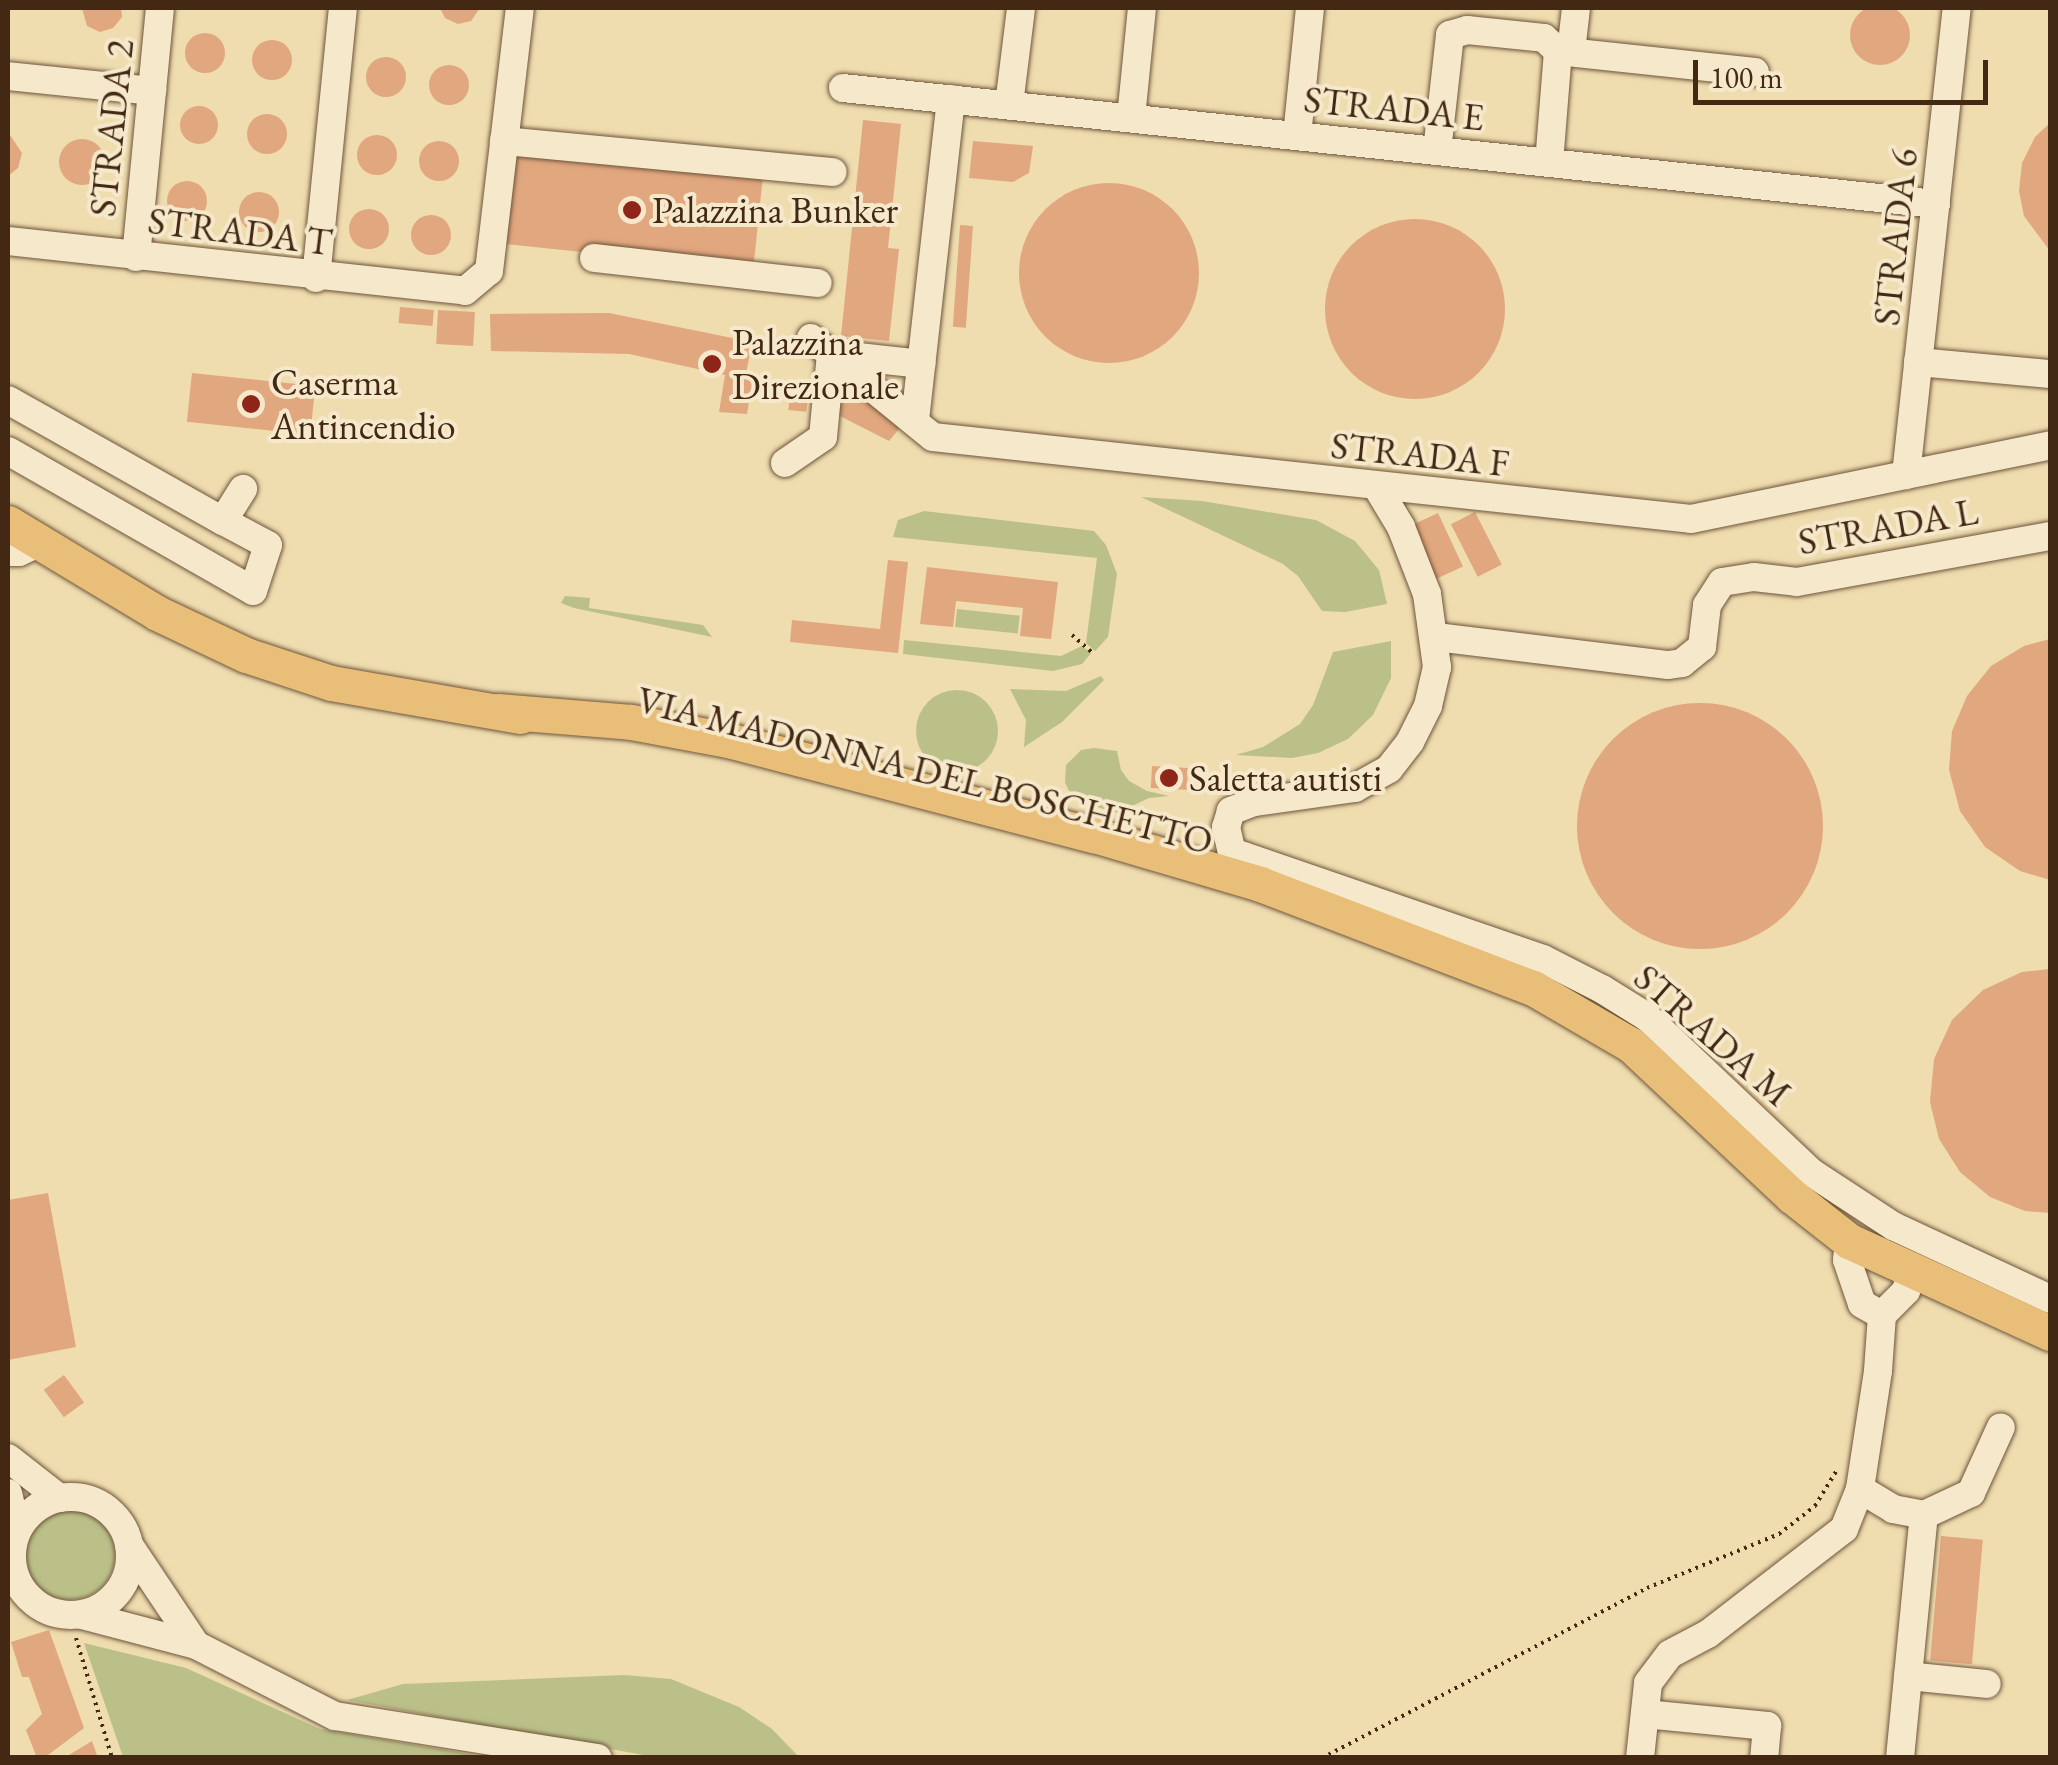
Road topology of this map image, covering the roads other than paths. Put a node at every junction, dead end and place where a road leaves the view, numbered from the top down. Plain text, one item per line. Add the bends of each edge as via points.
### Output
1 (160, 8) edge
2 (343, 8) edge
3 (520, 8) edge
4 (1020, 8) edge
5 (1142, 8) edge
6 (1310, 8) edge
7 (1576, 8) edge
8 (1958, 8) edge
9 (1460, 19) edge
10 (1564, 52) junction
11 (1755, 72) dead end
12 (8, 76) edge
13 (843, 88) dead end
14 (152, 91) junction
15 (951, 99) junction
16 (1009, 105) junction
17 (1130, 118) junction
18 (1297, 136) junction
19 (504, 141) junction
20 (1437, 151) junction
21 (1549, 162) junction
22 (833, 172) dead end
23 (1936, 204) junction
24 (8, 241) edge
25 (136, 257) junction
26 (594, 258) dead end
27 (316, 278) junction
28 (818, 284) dead end
29 (821, 346) junction
30 (1918, 362) junction
31 (921, 364) junction
32 (2050, 374) edge
33 (8, 400) edge
34 (915, 420) junction
35 (2050, 445) edge
36 (8, 450) edge
37 (785, 463) dead end
38 (1906, 475) junction
39 (1376, 487) junction
40 (243, 489) dead end
41 (223, 522) junction
42 (8, 524) edge
43 (2050, 536) edge
44 (24, 547) edge
45 (1436, 637) junction
46 (1848, 1241) junction
47 (1911, 1272) junction
48 (2050, 1299) edge
49 (1882, 1315) junction
50 (2050, 1333) edge
51 (2001, 1427) dead end
52 (8, 1458) edge
53 (1860, 1489) junction
54 (8, 1493) edge
55 (60, 1498) junction
56 (1924, 1515) junction
57 (17, 1531) junction
58 (130, 1545) junction
59 (10, 1570) edge
60 (8, 1613) edge
61 (66, 1613) junction
62 (196, 1645) junction
63 (1908, 1676) junction
64 (1986, 1684) dead end
65 (1644, 1714) junction
66 (1633, 1754) edge
67 (598, 1758) edge
68 (1764, 1758) edge
69 (1900, 1758) edge

1 - 14 street, STRADA 2
2 - 27 street
3 - 19 street
4 - 16 street
5 - 17 street
6 - 18 street
7 - 10 street
8 - 23 street, STRADA 6
9 - 10 street via 1544,38
9 - 20 street via 1447,46
10 - 11 street
10 - 21 street
12 - 14 street
13 - 15 street, STRADA E
14 - 25 street, STRADA 2
15 - 16 street, STRADA E
15 - 31 street
16 - 17 street, STRADA E
17 - 18 street, STRADA E
18 - 20 street, STRADA E
19 - 22 street
19 - 27 street, STRADA T via 489,271 464,291
20 - 21 street, STRADA E
21 - 23 street, STRADA E
23 - 30 street, STRADA 6
24 - 25 street, STRADA T
25 - 27 street, STRADA T
26 - 28 street
29 - 31 street
29 - 34 street, STRADA F
29 - 37 street via 823,437
30 - 32 street
30 - 38 street, STRADA 6
31 - 34 street
33 - 41 street
34 - 39 street, STRADA F via 933,437
35 - 38 street, STRADA F
36 - 41 street via 253,591 268,546
38 - 39 street, STRADA F via 1690,519
39 - 45 street via 1414,558
40 - 41 street
42 - 44 main road, VIA MADONNA DEL BOSCHETTO
43 - 45 street, STRADA L via 1797,582 1722,582 1707,604 1702,648 1682,663
44 - 46 main road, VIA MADONNA DEL BOSCHETTO via 246,655 331,683 703,752 1243,896 1330,913 1533,988 1631,1045
45 - 48 street, STRADA M via 1428,706 1389,769 1356,788 1238,806 1228,817 1232,852 1542,959 1602,989 1647,1017 1812,1173 1893,1226
46 - 47 main road, VIA MADONNA DEL BOSCHETTO
46 - 49 street via 1847,1260 1862,1304
47 - 49 street via 1906,1292
47 - 50 main road, VIA MADONNA DEL BOSCHETTO
49 - 53 street
51 - 56 street via 1971,1494
52 - 55 street
53 - 56 street via 1892,1510
53 - 65 street via 1844,1529 1708,1634 1670,1654 1648,1683
54 - 57 street
55 - 57 street via 42,1504
55 - 58 street via 96,1502 123,1528
56 - 63 street
57 - 59 street
58 - 61 street via 125,1581 114,1597
58 - 62 street
59 - 61 street via 18,1585
60 - 61 street
61 - 62 street
62 - 67 street via 335,1716
63 - 64 street
63 - 69 street
65 - 66 street
65 - 68 street via 1767,1726

